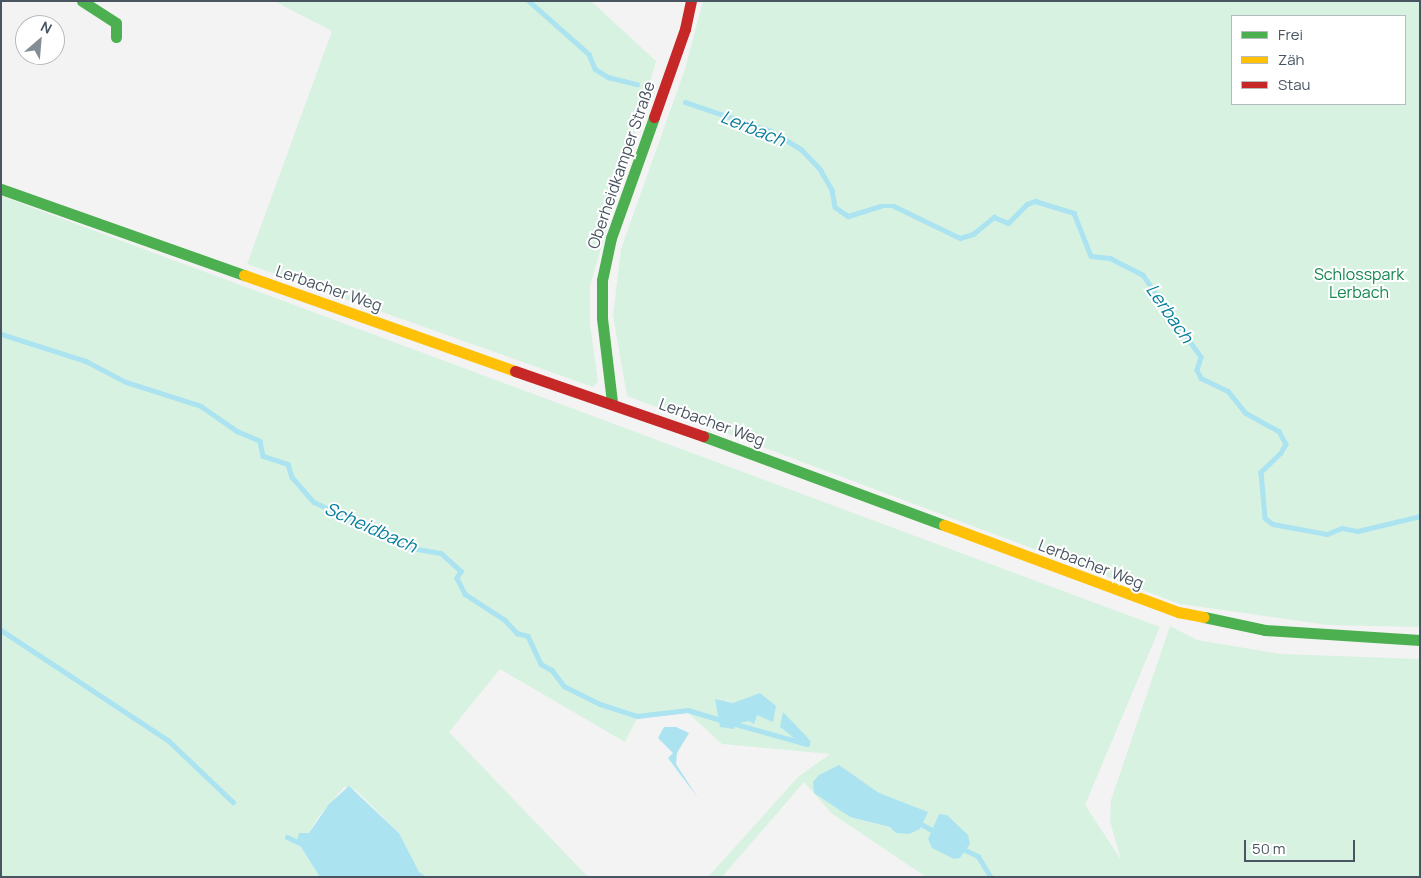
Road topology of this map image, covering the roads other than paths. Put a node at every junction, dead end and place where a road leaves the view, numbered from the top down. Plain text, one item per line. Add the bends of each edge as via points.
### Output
1 (82, 1) edge
2 (691, 1) edge
3 (116, 37) dead end
4 (1, 189) edge
5 (612, 402) junction
6 (1420, 640) edge

1 - 3 street via 116,23
2 - 5 street, Oberheidkamper Straße via 685,28 610,238 602,280 602,318 613,385
4 - 5 street, Lerbacher Weg via 552,384
5 - 6 street, Lerbacher Weg via 1178,612 1265,630

